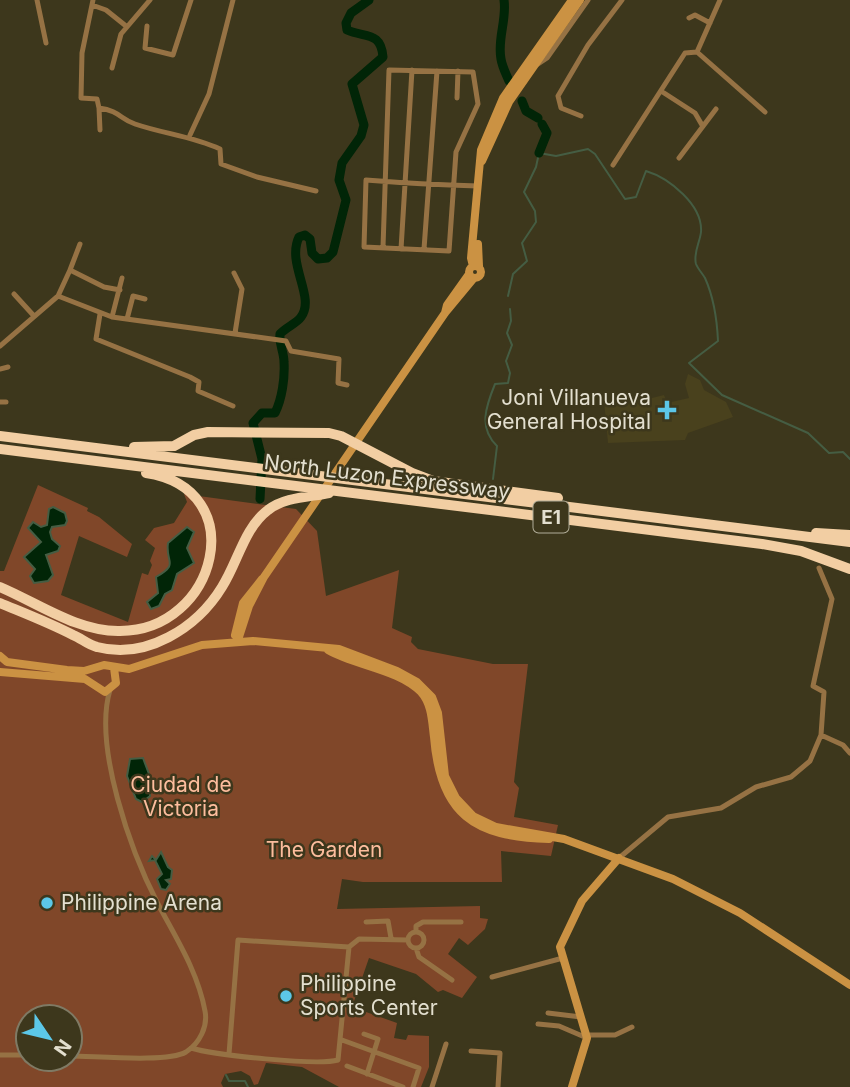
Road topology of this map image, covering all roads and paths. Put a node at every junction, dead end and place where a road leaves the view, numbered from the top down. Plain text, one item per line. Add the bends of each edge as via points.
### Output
1 (37, 0) edge
2 (150, 0) edge
3 (191, 0) edge
4 (233, 0) edge
5 (572, 0) edge
6 (580, 0) edge
7 (588, 0) edge
8 (622, 0) edge
9 (720, 0) edge
10 (93, 2) edge
11 (689, 18) dead end
12 (710, 23) junction
13 (125, 26) junction
14 (148, 26) dead end
15 (46, 44) dead end
16 (697, 52) junction
17 (535, 65) junction
18 (112, 68) dead end
19 (412, 70) junction
20 (437, 71) junction
21 (458, 71) junction
22 (522, 78) junction
23 (661, 90) junction
24 (457, 98) dead end
25 (99, 108) junction
26 (716, 109) dead end
27 (765, 112) dead end
28 (581, 116) dead end
29 (702, 125) junction
30 (100, 130) dead end
31 (190, 135) junction
32 (679, 158) dead end
33 (613, 165) dead end
34 (385, 181) junction
35 (405, 182) junction
36 (429, 184) junction
37 (454, 185) junction
38 (478, 186) junction
39 (316, 191) dead end
40 (80, 244) dead end
41 (383, 247) junction
42 (401, 248) junction
43 (424, 250) junction
44 (70, 270) junction
45 (234, 273) dead end
46 (122, 278) dead end
47 (120, 290) junction
48 (14, 294) dead end
49 (58, 296) junction
50 (145, 299) dead end
51 (100, 314) junction
52 (34, 316) junction
53 (112, 317) junction
54 (127, 318) junction
55 (235, 333) junction
56 (0, 346) edge
57 (8, 367) dead end
58 (0, 369) edge
59 (347, 385) dead end
60 (233, 406) dead end
61 (0, 436) edge
62 (355, 443) junction
63 (79, 446) junction
64 (0, 449) edge
65 (66, 457) junction
66 (340, 491) junction
67 (592, 508) junction
68 (760, 531) junction
69 (850, 535) edge
70 (830, 541) junction
71 (850, 542) edge
72 (850, 550) edge
73 (819, 568) dead end
74 (850, 569) edge
75 (0, 587) edge
76 (0, 603) edge
77 (242, 616) junction
78 (236, 640) junction
79 (253, 640) junction
80 (223, 642) junction
81 (4, 665) edge
82 (96, 668) junction
83 (114, 668) junction
84 (140, 668) junction
85 (92, 683) junction
86 (112, 688) junction
87 (821, 734) junction
88 (850, 753) edge
89 (619, 858) junction
90 (366, 922) dead end
91 (461, 922) dead end
92 (416, 932) junction
93 (391, 938) junction
94 (408, 940) junction
95 (349, 947) junction
96 (416, 948) junction
97 (563, 958) junction
98 (492, 977) dead end
99 (452, 980) dead end
100 (850, 985) edge
101 (548, 1013) dead end
102 (581, 1017) junction
103 (538, 1024) dead end
104 (632, 1027) dead end
105 (364, 1034) dead end
106 (586, 1036) junction
107 (342, 1041) junction
108 (446, 1044) dead end
109 (191, 1048) junction
110 (471, 1051) dead end
111 (375, 1052) junction
112 (229, 1054) junction
113 (84, 1056) edge
114 (347, 1066) dead end
115 (367, 1074) junction
116 (403, 1087) edge
117 (413, 1087) edge
118 (432, 1087) edge
119 (498, 1087) edge
120 (572, 1087) edge

1 - 15 street
2 - 13 street
3 - 14 street via 173,55 145,48
4 - 31 street via 209,94
5 - 22 main road
6 - 17 main road
7 - 17 street via 547,58
8 - 28 street via 558,96 561,108
9 - 12 street
10 - 13 street
10 - 25 street via 82,53 80,96 97,99
11 - 12 street via 695,15
12 - 16 street
13 - 18 street
16 - 23 street via 685,53
16 - 27 street
17 - 22 main road
19 - 20 street
19 - 34 street via 389,70
19 - 35 street
20 - 21 street
20 - 36 street
21 - 24 street
21 - 37 street via 473,72 478,104 456,152
22 - 38 main road via 506,100 481,165
23 - 29 street via 695,113
23 - 33 street
25 - 30 street
25 - 31 street via 118,112 134,124
26 - 29 street
29 - 32 street
31 - 39 street via 221,150 221,164
34 - 35 street
34 - 41 street
34 - 41 street via 366,180 364,247
35 - 36 street
35 - 42 street
36 - 37 street
36 - 43 street
37 - 38 street
37 - 43 street via 449,250
38 - 62 main road via 474,271
40 - 44 street
41 - 42 street
42 - 43 street
44 - 47 street
44 - 49 street
45 - 55 street via 242,289
46 - 47 street
47 - 53 street
48 - 52 street
49 - 51 street
49 - 52 street
50 - 54 street via 133,296
51 - 53 street
51 - 60 street via 96,339 191,377 199,382 198,391
52 - 56 street
53 - 54 street
54 - 55 street
55 - 59 street via 284,341 291,351 340,359 338,383
57 - 58 street
61 - 63 highway, North Luzon Expressway / E1
62 - 63 highway via 329,433 244,433 194,435 163,448
62 - 67 highway via 433,481 566,499
62 - 77 main road
63 - 67 highway, North Luzon Expressway / E1
64 - 65 highway, North Luzon Expressway / E1
65 - 66 highway, North Luzon Expressway / E1
65 - 75 highway via 166,476 188,490 210,530 212,554 204,577 187,601 165,619 137,630 119,631 78,623
66 - 74 highway, North Luzon Expressway / E1 via 762,544 801,551
66 - 76 highway via 270,508 250,532 223,587 209,603 177,634 147,646 117,651 94,646
67 - 68 highway, North Luzon Expressway / E1
68 - 69 highway
68 - 70 highway, North Luzon Expressway / E1
70 - 71 highway, North Luzon Expressway / E1
70 - 72 highway, North Luzon Expressway / E1
73 - 87 street via 832,599 813,686 824,692
77 - 78 main road
77 - 79 main road
77 - 80 main road
78 - 79 main road
78 - 80 main road
79 - 89 main road via 326,649 396,674 422,693 434,709 439,777 446,794 464,812 494,832 564,839
80 - 84 main road via 179,652
81 - 82 main road
81 - 85 main road
82 - 83 main road
82 - 85 main road
83 - 84 main road
83 - 86 main road via 117,676
84 - 86 main road
85 - 86 main road via 100,691
86 - 109 street via 106,716 110,764 122,815 205,1010 204,1028
87 - 88 street
87 - 89 street via 810,761 790,777 756,787 721,808 668,817
89 - 97 main road via 582,901 564,934
89 - 100 main road via 740,913
90 - 93 street via 388,921
91 - 92 street via 423,922
92 - 94 street
92 - 96 street via 424,940
93 - 94 street
93 - 95 street via 359,939
94 - 96 street
95 - 107 street
95 - 112 street via 238,940
96 - 99 street via 419,957
97 - 98 street
97 - 102 main road
101 - 102 street
102 - 106 main road
103 - 106 street
104 - 106 street via 615,1035
105 - 111 street via 378,1039
106 - 120 main road
107 - 111 street
107 - 112 street via 341,1057 335,1062
108 - 118 street
109 - 112 street
109 - 113 street via 169,1057
110 - 119 street via 500,1053
111 - 115 street
111 - 117 street via 419,1068
114 - 115 street
115 - 116 street

